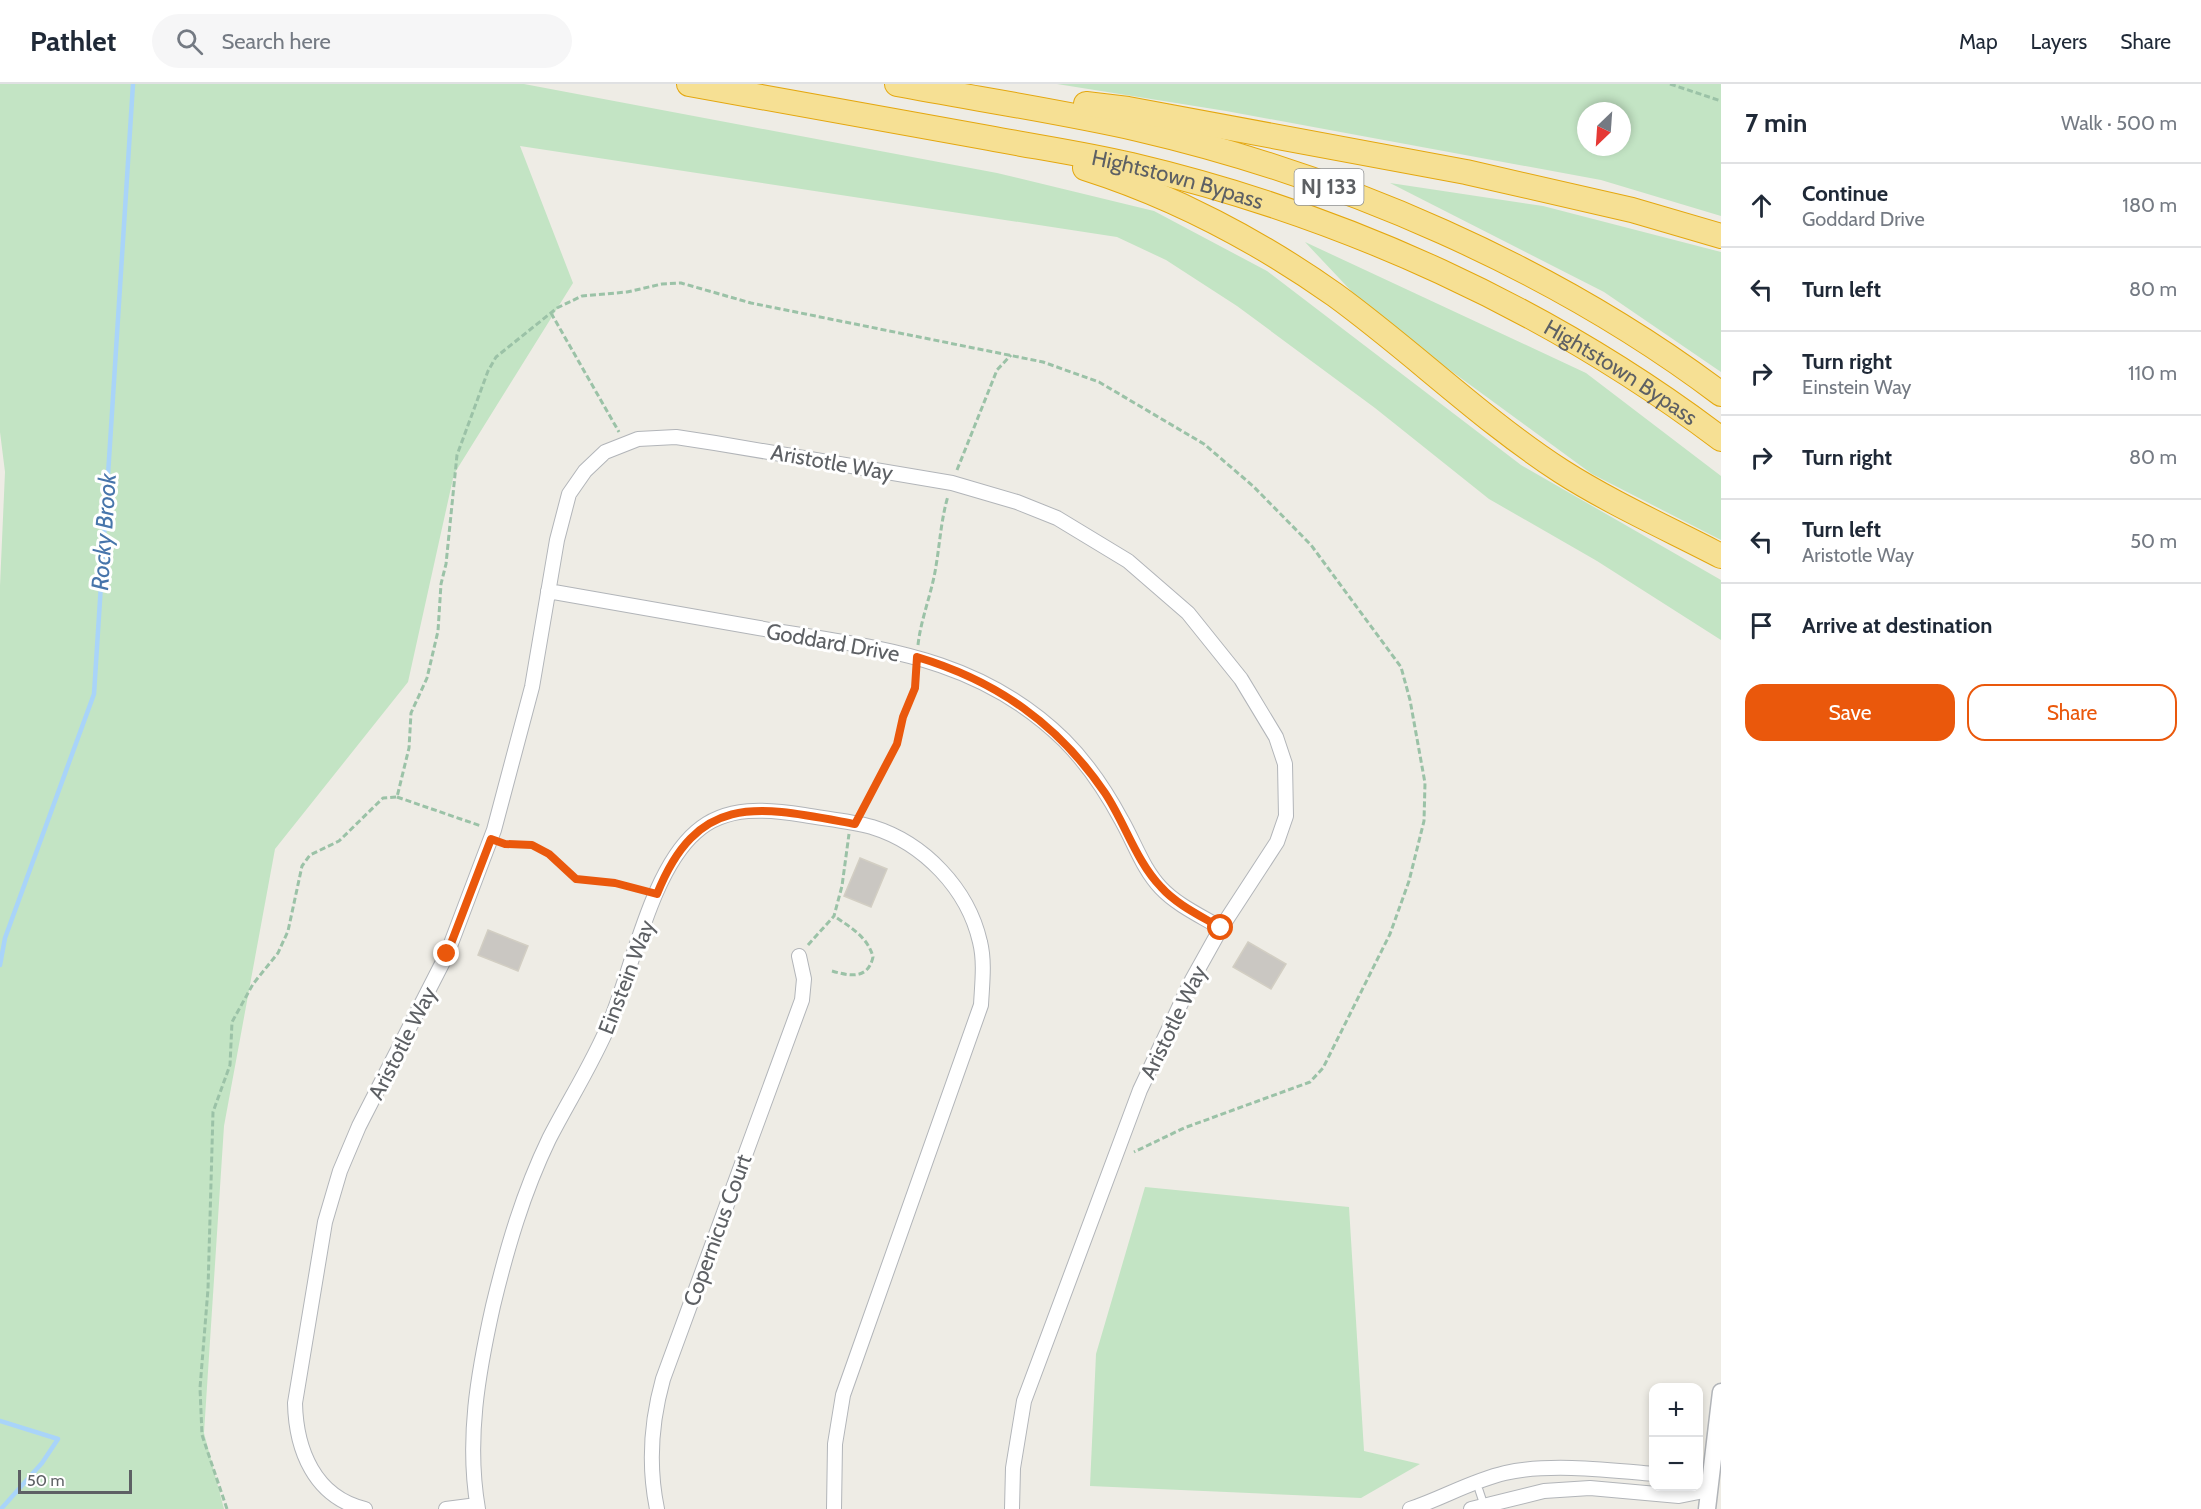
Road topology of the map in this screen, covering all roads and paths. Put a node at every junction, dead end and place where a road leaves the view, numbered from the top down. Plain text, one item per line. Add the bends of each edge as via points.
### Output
1 (689, 84) edge
2 (897, 84) edge
3 (920, 84) edge
4 (1670, 84) edge
5 (1721, 102) edge
6 (971, 135) junction
7 (1721, 236) edge
8 (551, 313) junction
9 (1011, 355) junction
10 (1721, 394) edge
11 (1721, 439) edge
12 (626, 444) junction
13 (952, 483) junction
14 (1721, 556) edge
15 (548, 591) junction
16 (917, 657) junction
17 (397, 797) junction
18 (855, 824) junction
19 (492, 835) junction
20 (657, 894) junction
21 (834, 916) junction
22 (1221, 928) junction
23 (800, 956) joint
24 (832, 970) dead end
25 (1134, 1152) dead end
26 (1721, 1392) edge
27 (1554, 1469) junction
28 (1649, 1474) edge
29 (1704, 1488) edge
30 (1479, 1490) junction
31 (1435, 1501) junction
32 (477, 1507) edge
33 (1478, 1507) edge
34 (226, 1509) edge
35 (364, 1509) edge
36 (446, 1509) edge
37 (657, 1509) edge
38 (834, 1509) edge
39 (1012, 1509) edge
40 (1410, 1509) edge
41 (1707, 1509) edge

1 - 6 highway, Hightstown Bypass / NJ 133
2 - 10 highway, Hightstown Bypass / NJ 133 via 1136,129 1269,166 1353,196 1434,230 1583,304
3 - 7 highway via 1128,109 1466,172 1621,207
4 - 5 path
6 - 11 highway, Hightstown Bypass / NJ 133 via 1157,171 1340,230 1420,263 1566,336 1626,372
6 - 14 highway via 1032,150 1139,188 1214,222 1335,296 1561,471
8 - 9 path via 582,297 681,283 751,303
8 - 12 path
8 - 17 path via 496,357 457,455 438,631 427,678 411,713 410,748
9 - 13 path via 997,370
9 - 25 path via 1099,382 1204,444 1253,486 1311,545 1401,668 1425,783 1424,821 1406,892 1390,934 1323,1068 1310,1082 1184,1128
12 - 13 street, Aristotle Way via 653,436 676,437
12 - 15 street, Aristotle Way via 605,452 569,494
13 - 16 path via 940,525
13 - 22 street, Aristotle Way via 1057,518 1128,561 1188,613 1242,679 1276,737 1285,764 1286,816 1276,842
15 - 16 street, Goddard Drive
15 - 19 street, Aristotle Way via 531,687
16 - 18 path via 915,688 897,744
16 - 22 street, Goddard Drive via 996,688 1065,741 1107,796 1161,888
17 - 19 path
17 - 34 path via 383,798 339,842 310,855 302,866 288,932 278,953 252,984 232,1022 230,1065 213,1112 208,1289 200,1388 202,1435
18 - 20 street, Einstein Way via 781,811 741,811 699,829 682,845
18 - 21 path via 849,833
18 - 38 street, Einstein Way via 886,832 909,844 937,866 954,886 974,922 981,945 983,977 981,1005 843,1395 835,1444
19 - 20 path via 505,844 532,845 549,854 576,879 615,883
19 - 35 street, Aristotle Way via 447,954 359,1126 340,1171 323,1233 295,1402 296,1429 300,1447 318,1478 334,1494
20 - 32 street, Einstein Way via 610,1021 531,1179 508,1242 474,1402
21 - 23 path
21 - 24 path via 859,933 873,957 865,972 857,976
22 - 39 street, Aristotle Way via 1140,1090 1024,1401 1013,1468
23 - 37 street, Copernicus Court via 802,1000 655,1407 651,1443
26 - 29 street
27 - 28 street
27 - 30 street
27 - 31 street via 1507,1472 1462,1485
29 - 33 street via 1679,1496 1590,1488 1544,1491
29 - 41 street
30 - 31 street
30 - 33 lane
31 - 40 street
32 - 36 street

